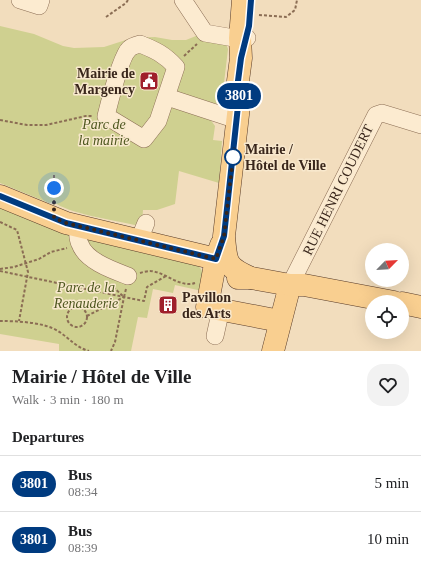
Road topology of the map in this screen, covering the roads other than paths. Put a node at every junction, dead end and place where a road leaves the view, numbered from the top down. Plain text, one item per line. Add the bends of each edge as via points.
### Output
1 (20, 0) edge
2 (40, 0) edge
3 (183, 0) edge
4 (248, 5) edge
5 (243, 45) junction
6 (166, 97) junction
7 (237, 120) junction
8 (421, 125) edge
9 (0, 196) edge
10 (79, 236) junction
11 (224, 236) junction
12 (216, 259) junction
13 (128, 276) dead end
14 (251, 278) junction
15 (290, 285) junction
16 (365, 297) edge
17 (409, 304) edge
18 (421, 307) edge
19 (221, 310) junction
20 (273, 320) junction
21 (215, 336) dead end
22 (266, 351) edge
23 (273, 351) edge

1 - 2 street via 39,6
3 - 5 street via 205,33
4 - 5 main road
5 - 7 main road via 238,81
6 - 6 street via 176,67 167,57 140,44 128,50 122,61 106,116 144,139 158,121
6 - 7 street
7 - 11 main road
8 - 15 street, RUE HENRI COUDERT via 382,113 376,115
9 - 10 main road via 54,218
10 - 12 main road via 142,232
10 - 13 street via 83,251 95,261
11 - 12 main road
11 - 14 main road via 229,265
12 - 14 main road via 220,269 228,276
12 - 19 main road via 207,307
14 - 15 main road
15 - 16 main road via 304,285
15 - 20 main road
17 - 18 main road
19 - 20 main road
19 - 21 street
20 - 22 main road
20 - 23 main road

